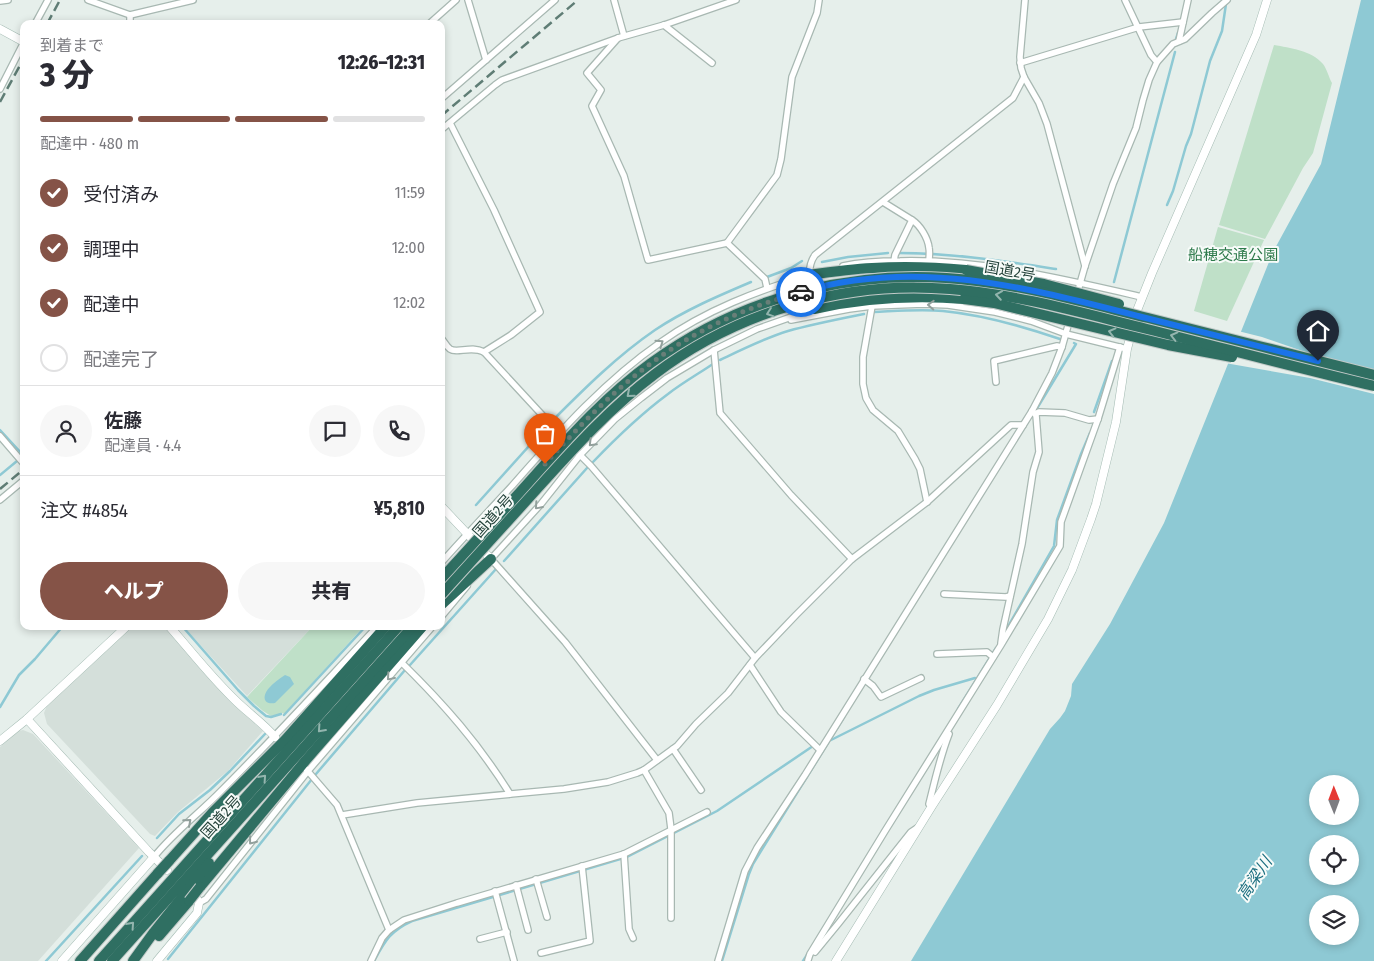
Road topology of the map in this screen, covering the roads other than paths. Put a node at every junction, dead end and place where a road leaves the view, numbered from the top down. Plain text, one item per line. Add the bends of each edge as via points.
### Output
1 (8, 0) edge
2 (48, 0) edge
3 (88, 0) edge
4 (193, 0) edge
5 (456, 0) edge
6 (468, 0) edge
7 (555, 0) edge
8 (614, 0) edge
9 (736, 0) edge
10 (819, 0) edge
11 (1025, 0) edge
12 (1125, 0) edge
13 (1188, 0) edge
14 (1227, 0) edge
15 (1267, 0) edge
16 (0, 1) edge
17 (130, 15) junction
18 (37, 20) edge
19 (130, 20) edge
20 (434, 20) edge
21 (1181, 22) junction
22 (664, 25) junction
23 (1138, 27) junction
24 (0, 29) edge
25 (621, 37) junction
26 (20, 40) edge
27 (1179, 41) junction
28 (20, 50) edge
29 (486, 60) junction
30 (1157, 62) junction
31 (712, 63) dead end
32 (1020, 63) junction
33 (1024, 77) junction
34 (0, 89) edge
35 (445, 96) edge
36 (450, 123) junction
37 (445, 127) edge
38 (883, 202) junction
39 (912, 220) junction
40 (727, 243) junction
41 (929, 256) junction
42 (894, 261) junction
43 (1085, 266) junction
44 (1023, 273) junction
45 (809, 275) junction
46 (1080, 283) junction
47 (767, 288) junction
48 (1142, 297) junction
49 (872, 306) junction
50 (814, 309) junction
51 (1013, 316) junction
52 (779, 321) junction
53 (1066, 334) junction
54 (445, 343) edge
55 (1062, 347) junction
56 (1124, 348) junction
57 (714, 350) junction
58 (484, 352) junction
59 (1300, 356) junction
60 (1298, 367) junction
61 (1374, 375) edge
62 (996, 382) dead end
63 (1374, 386) edge
64 (1034, 412) junction
65 (1098, 419) junction
66 (1023, 425) junction
67 (558, 433) junction
68 (0, 436) edge
69 (580, 455) junction
70 (20, 459) edge
71 (20, 483) edge
72 (0, 500) edge
73 (927, 502) junction
74 (445, 510) edge
75 (467, 534) junction
76 (445, 559) edge
77 (491, 559) junction
78 (852, 559) junction
79 (445, 575) edge
80 (445, 591) edge
81 (944, 594) dead end
82 (1010, 596) junction
83 (445, 601) edge
84 (445, 612) edge
85 (123, 630) edge
86 (172, 630) edge
87 (374, 630) edge
88 (382, 630) edge
89 (396, 630) edge
90 (409, 630) edge
91 (420, 630) edge
92 (430, 630) edge
93 (1001, 645) junction
94 (937, 654) dead end
95 (991, 656) junction
96 (755, 658) junction
97 (373, 663) junction
98 (402, 663) junction
99 (750, 665) junction
100 (921, 678) dead end
101 (864, 679) junction
102 (27, 719) junction
103 (950, 727) junction
104 (276, 739) junction
105 (0, 742) edge
106 (672, 749) junction
107 (820, 750) junction
108 (657, 760) junction
109 (288, 765) junction
110 (306, 770) junction
111 (644, 770) junction
112 (700, 790) dead end
113 (510, 794) junction
114 (932, 806) junction
115 (707, 812) dead end
116 (342, 815) junction
117 (920, 827) junction
118 (670, 833) junction
119 (624, 856) junction
120 (154, 857) junction
121 (164, 868) junction
122 (582, 869) junction
123 (537, 882) junction
124 (517, 888) junction
125 (193, 894) junction
126 (496, 894) junction
127 (199, 903) junction
128 (546, 917) dead end
129 (670, 918) dead end
130 (390, 930) junction
131 (528, 930) dead end
132 (506, 932) junction
133 (633, 938) dead end
134 (480, 939) dead end
135 (541, 952) dead end
136 (159, 960) edge
137 (62, 961) edge
138 (80, 961) edge
139 (99, 961) edge
140 (112, 961) edge
141 (133, 961) edge
142 (137, 961) edge
143 (371, 961) edge
144 (514, 961) edge
145 (718, 961) edge
146 (807, 961) edge
147 (836, 961) edge

1 - 16 street
2 - 18 street
3 - 17 street
4 - 17 street
5 - 20 street
6 - 29 street
7 - 29 street
8 - 25 street
9 - 22 street
10 - 40 street via 792,77 777,175
11 - 32 street
12 - 23 street
13 - 21 street
14 - 27 street
15 - 48 street via 1256,35
17 - 19 street
21 - 23 street
21 - 27 street
22 - 25 street
22 - 31 street
23 - 30 street
23 - 32 street
24 - 26 street
25 - 36 street via 502,80
25 - 40 street via 587,73 601,90 592,106 624,176 648,260
27 - 30 street
28 - 34 street
29 - 35 street
30 - 43 street
32 - 33 street
33 - 38 street via 1013,98
33 - 43 street via 1047,124
36 - 37 street
36 - 58 street via 540,312
38 - 39 street
38 - 45 street via 815,255 809,266
39 - 41 street via 928,243
39 - 42 street
40 - 47 street via 764,279
41 - 42 street
41 - 44 street
42 - 45 street via 846,265
43 - 46 street
44 - 46 street
44 - 51 street
45 - 47 street
45 - 50 street
45 - 59 highway, bridge via 895,267 966,270 1018,278 1263,342
46 - 48 street
46 - 53 street
67 -> 47 street via 639,358 662,341 713,312
48 - 56 street
51 -> 49 street via 948,305
49 - 52 street
49 - 73 street via 863,357 866,398 872,410 898,431 916,459
50 - 52 street
60 -> 50 highway, bridge via 1168,345 964,299 882,298
51 - 53 street
52 - 57 street
53 - 55 street
53 - 56 street
54 - 58 street via 455,351 474,348
55 - 62 street via 994,361
55 - 64 street
56 - 65 street
56 - 114 street via 1116,422 1096,504 1072,570 1048,619 997,705
57 -> 69 street via 641,398
57 - 78 street via 720,413
58 - 67 street
59 - 61 highway, 国道2号, bridge
59 - 79 highway, 国道2号, bridge via 1049,294 978,281 893,277 805,290 726,319 650,364 581,426
60 - 63 highway, 国道2号, bridge
60 -> 80 highway, 国道2号, bridge via 1085,313 975,291 895,288 836,294 807,301 755,318 705,341 664,367 599,422
64 - 65 street
64 - 66 street
64 - 82 street via 1038,452
65 - 93 street via 1061,522 1060,546
66 - 73 street via 1012,425
66 - 101 street
67 - 69 street
67 - 75 street
68 - 70 street
69 -> 77 street
69 - 96 street
71 - 72 street
73 - 78 street
74 - 75 street
75 - 76 street
75 - 77 street
77 - 83 highway
77 - 84 street
77 - 108 street via 565,642
78 - 96 street
81 - 82 street
82 - 93 street
85 - 102 street
86 - 104 street via 214,678
87 - 104 street
88 - 121 highway via 285,740 212,813
89 - 97 highway, 国道2号
90 - 97 highway, 国道2号
91 - 125 highway
92 - 98 street
93 - 95 street
94 - 95 street via 987,652
95 - 103 street
96 - 99 street
97 -> 109 highway, 国道2号
139 -> 97 highway, 国道2号
98 -> 110 street
98 - 113 street via 470,735
99 - 106 street via 728,694
99 - 107 street via 781,712
100 - 101 street via 881,697
101 - 107 street
102 - 105 street
102 - 120 street
103 - 114 street via 936,771
103 - 146 street
120 -> 104 street via 173,835
106 - 108 street
106 - 112 street
107 - 145 street via 745,871
108 - 111 street
109 - 140 highway, 国道2号
109 - 141 highway
110 - 116 street
110 -> 127 street via 206,899
111 - 113 street via 608,782
111 - 118 street via 669,813
113 - 116 street via 417,803
114 - 117 street
115 - 118 street
116 - 130 street
117 - 146 street via 911,832
117 - 147 street
118 - 119 street
118 - 129 street
119 - 122 street
119 - 133 street via 629,929
120 - 121 street
120 - 137 street
121 - 138 highway
122 - 123 street
122 - 135 street via 590,941
123 - 124 street
123 - 128 street
124 - 126 street
124 - 131 street
125 - 127 street
125 - 142 highway
126 - 130 street via 412,917
126 - 132 street
127 - 136 street via 197,913
130 - 143 street via 382,938
132 - 134 street
132 - 144 street

